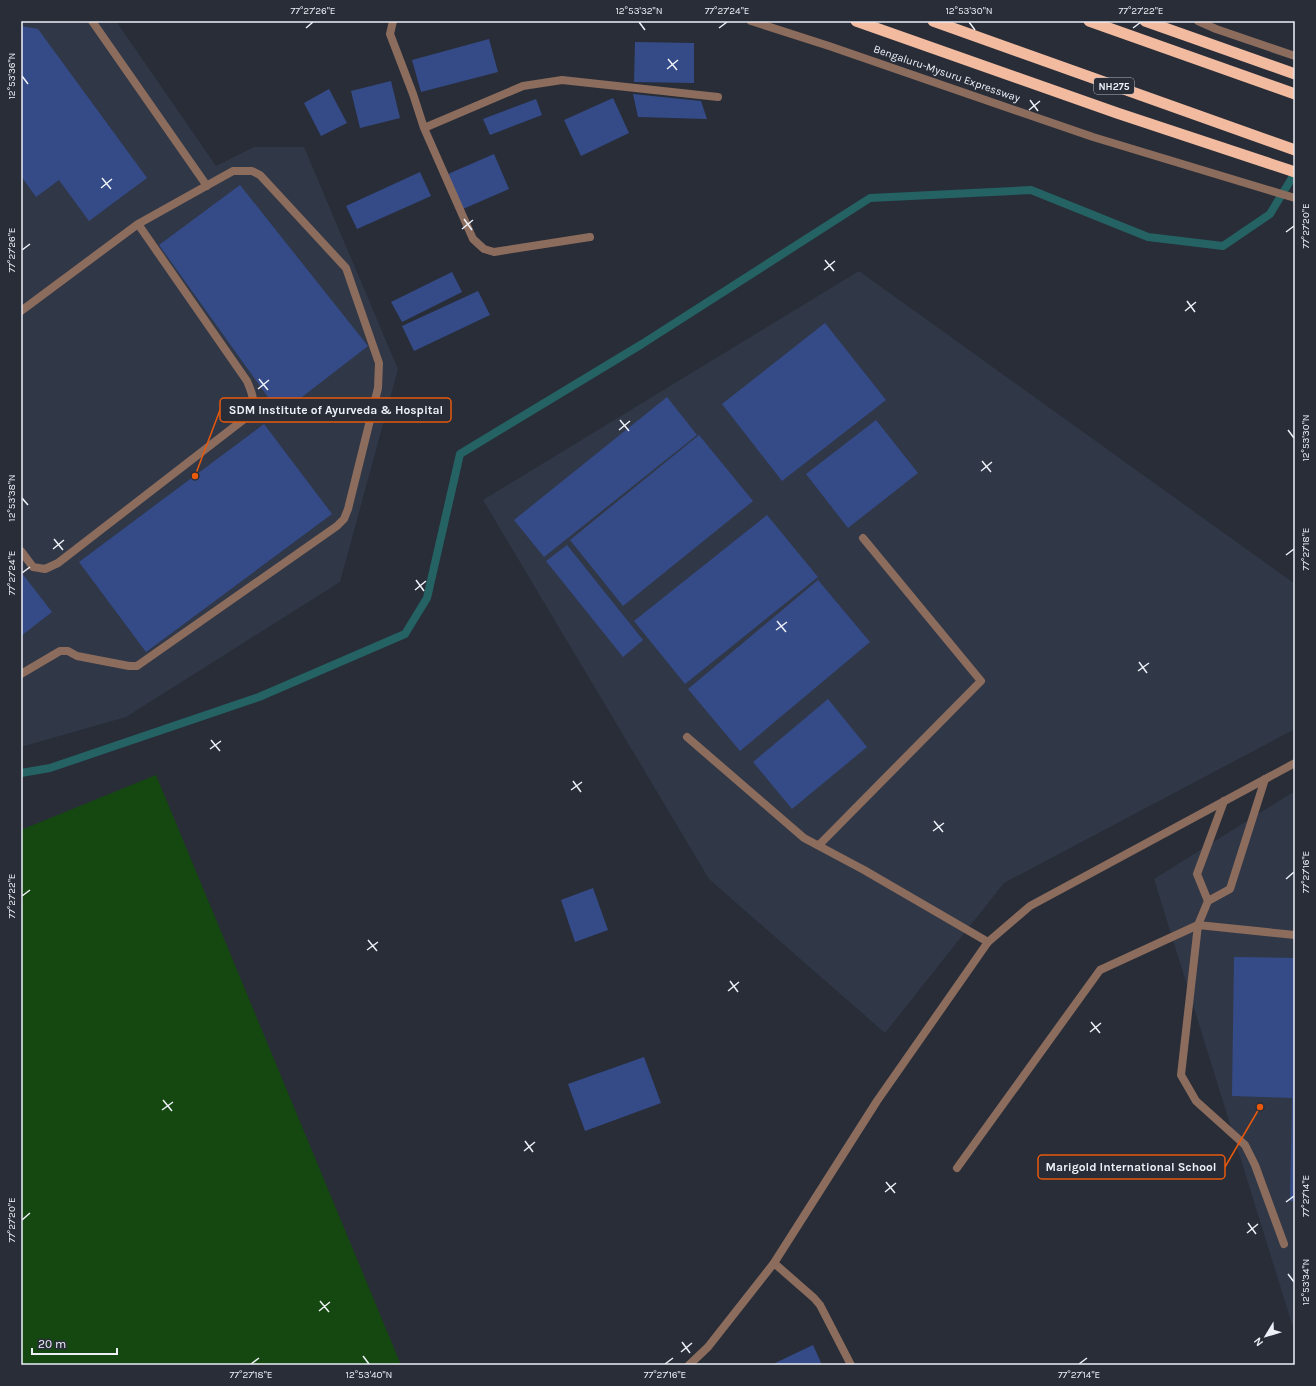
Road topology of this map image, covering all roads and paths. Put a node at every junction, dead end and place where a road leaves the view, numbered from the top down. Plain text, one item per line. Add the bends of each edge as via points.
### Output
1 (92, 21) edge
2 (393, 21) edge
3 (751, 21) edge
4 (856, 21) edge
5 (933, 21) edge
6 (1089, 21) edge
7 (1146, 21) edge
8 (1198, 21) edge
9 (1295, 56) edge
10 (1295, 74) edge
11 (1295, 94) edge
12 (718, 97) dead end
13 (424, 128) junction
14 (1295, 150) edge
15 (1295, 172) edge
16 (207, 186) junction
17 (1295, 198) edge
18 (138, 224) junction
19 (590, 237) dead end
20 (21, 311) edge
21 (863, 538) dead end
22 (21, 551) edge
23 (21, 674) edge
24 (688, 737) dead end
25 (1295, 763) edge
26 (1265, 779) junction
27 (1224, 801) junction
28 (819, 845) junction
29 (1208, 901) junction
30 (1198, 925) junction
31 (1295, 935) edge
32 (988, 942) junction
33 (957, 1168) dead end
34 (1284, 1244) dead end
35 (774, 1263) junction
36 (689, 1365) edge
37 (851, 1365) edge

1 - 16 street
2 - 13 street via 390,34
3 - 17 street, Bengaluru-Mysuru Expressway via 1093,137
4 - 15 highway, Bengaluru-Mysuru Expressway / NH275 via 1117,113
5 - 14 highway, NH275
6 - 11 highway
7 - 10 highway
8 - 9 street
12 - 13 street via 562,80 523,86
13 - 19 street via 473,239 484,249 494,252
16 - 18 street
16 - 23 street via 233,171 252,171 260,175 346,268 379,363 378,388 348,509 344,519 337,526 138,666 60,651
18 - 20 street
18 - 22 street via 246,381 253,396 251,409 243,420 58,563 45,569 33,567
21 - 28 street via 981,681
24 - 28 street via 804,838
25 - 26 street
26 - 27 street
26 - 29 street via 1230,889
27 - 29 street via 1197,874
27 - 32 street via 1030,906
28 - 32 street
29 - 30 street
30 - 31 street
30 - 33 street via 1100,970
30 - 34 street via 1181,1076 1196,1101 1245,1145
32 - 35 street via 877,1101
35 - 36 street via 708,1347
35 - 37 street via 820,1304

